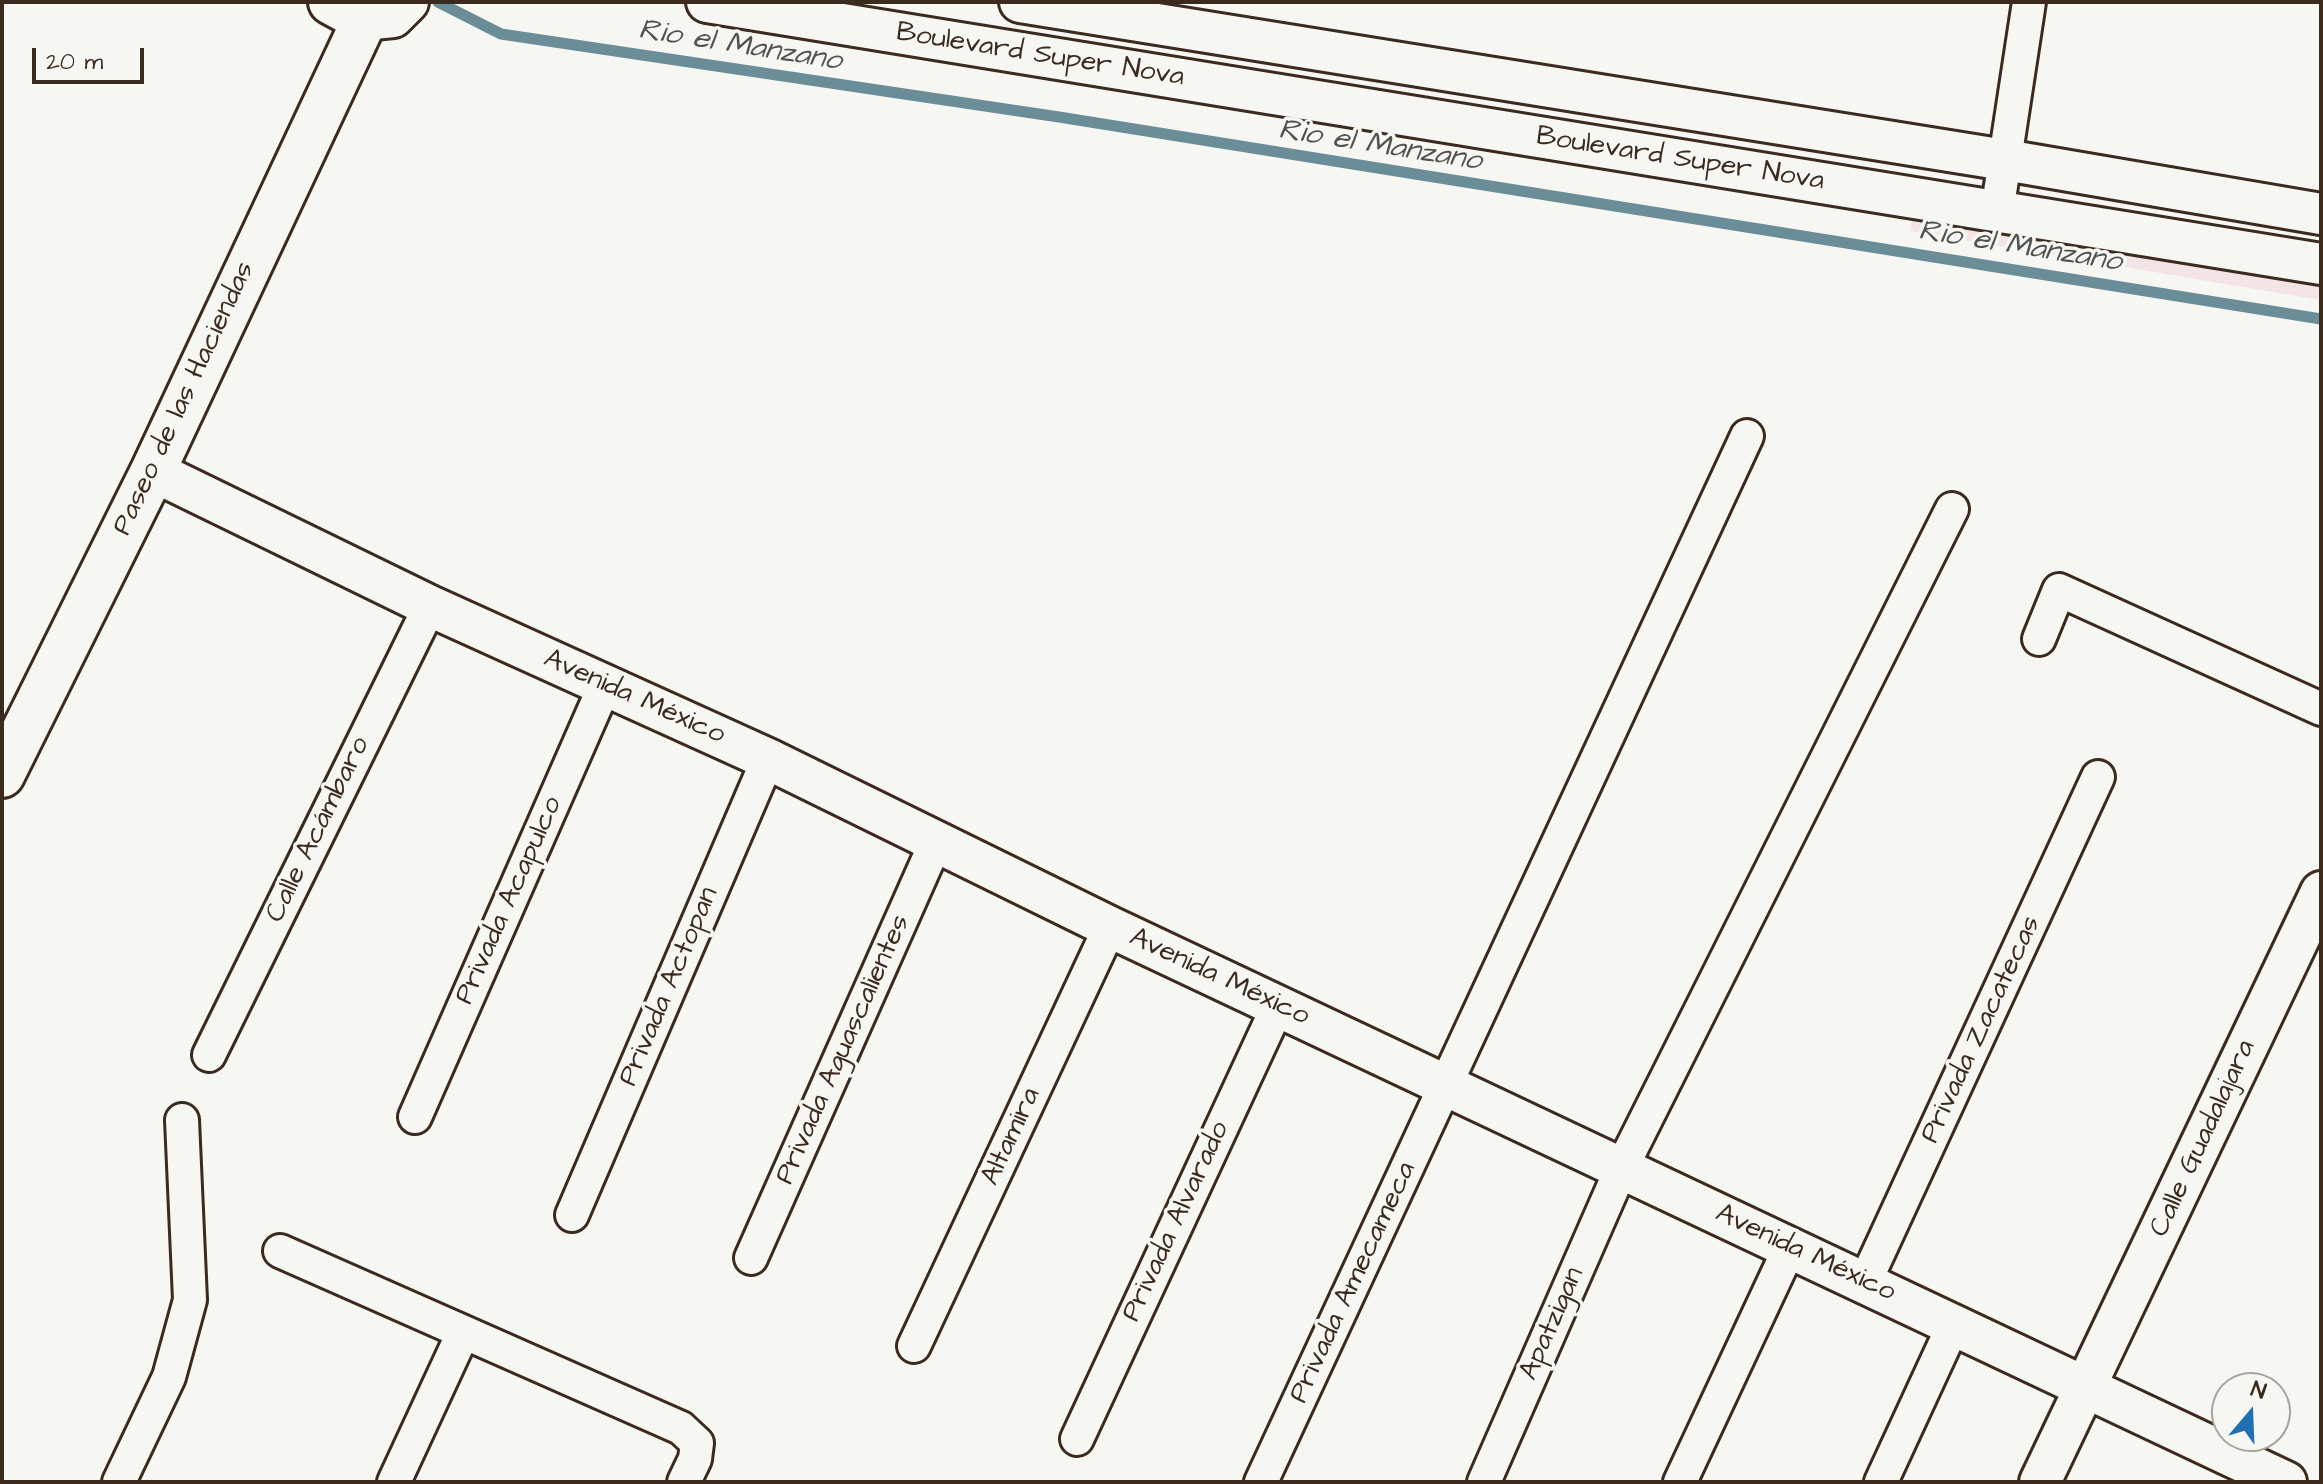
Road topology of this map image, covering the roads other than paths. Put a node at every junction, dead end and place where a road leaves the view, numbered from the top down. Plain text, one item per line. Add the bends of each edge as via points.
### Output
1 (707, 2) edge
2 (1020, 2) edge
3 (2029, 2) edge
4 (369, 6) edge
5 (2005, 160) junction
6 (1997, 212) junction
7 (2321, 214) edge
8 (2321, 264) edge
9 (1747, 436) dead end
10 (153, 471) junction
11 (1952, 509) dead end
12 (430, 606) junction
13 (2039, 639) dead end
14 (605, 685) junction
15 (2321, 709) edge
16 (768, 759) junction
17 (2, 775) edge
18 (2098, 777) dead end
19 (936, 842) junction
20 (2321, 892) edge
21 (1110, 927) junction
22 (1278, 1006) junction
23 (209, 1055) dead end
24 (1446, 1084) junction
25 (415, 1117) dead end
26 (182, 1120) dead end
27 (1622, 1167) junction
28 (572, 1215) dead end
29 (1790, 1247) junction
30 (280, 1251) dead end
31 (751, 1258) dead end
32 (1865, 1282) junction
33 (1954, 1324) junction
34 (463, 1333) junction
35 (914, 1346) dead end
36 (2086, 1387) junction
37 (1077, 1439) dead end
38 (119, 1482) edge
39 (394, 1482) edge
40 (684, 1482) edge
41 (1261, 1482) edge
42 (1484, 1482) edge
43 (1680, 1482) edge
44 (1881, 1482) edge
45 (2040, 1482) edge
46 (2286, 1482) edge

1 - 6 street, Boulevard Super Nova
2 - 5 street, Boulevard Super Nova
3 - 5 street
4 - 10 main road, Paseo de las Haciendas
5 - 6 street
5 - 7 street, Boulevard Super Nova
6 - 8 street, Boulevard Super Nova
9 - 24 street, Privada Amecameca
10 - 12 street, Avenida México
10 - 17 main road, Paseo de las Haciendas
11 - 27 street, Apatzigan
12 - 14 street, Avenida México
12 - 23 street, Calle Acámbaro
13 - 15 street via 2059,590
14 - 16 street, Avenida México
14 - 25 street, Privada Acapulco
16 - 19 street, Avenida México
16 - 28 street, Privada Actopan
18 - 32 street, Privada Zacatecas
19 - 21 street, Avenida México
19 - 31 street, Privada Aguascalientes
20 - 36 street, Calle Guadalajara
21 - 22 street, Avenida México
21 - 35 street, Altamira
22 - 24 street, Avenida México
22 - 37 street, Privada Alvarado
24 - 27 street, Avenida México
24 - 41 street, Privada Amecameca
26 - 38 street via 190,1300 169,1377
27 - 29 street, Avenida México
27 - 42 street, Apatzigan
29 - 32 street, Avenida México
29 - 43 street
30 - 34 street
32 - 33 street, Avenida México
33 - 36 street, Avenida México
33 - 44 street
34 - 39 street
34 - 40 street via 681,1428 697,1443
36 - 45 street, Calle Guadalajara
36 - 46 street, Avenida México

